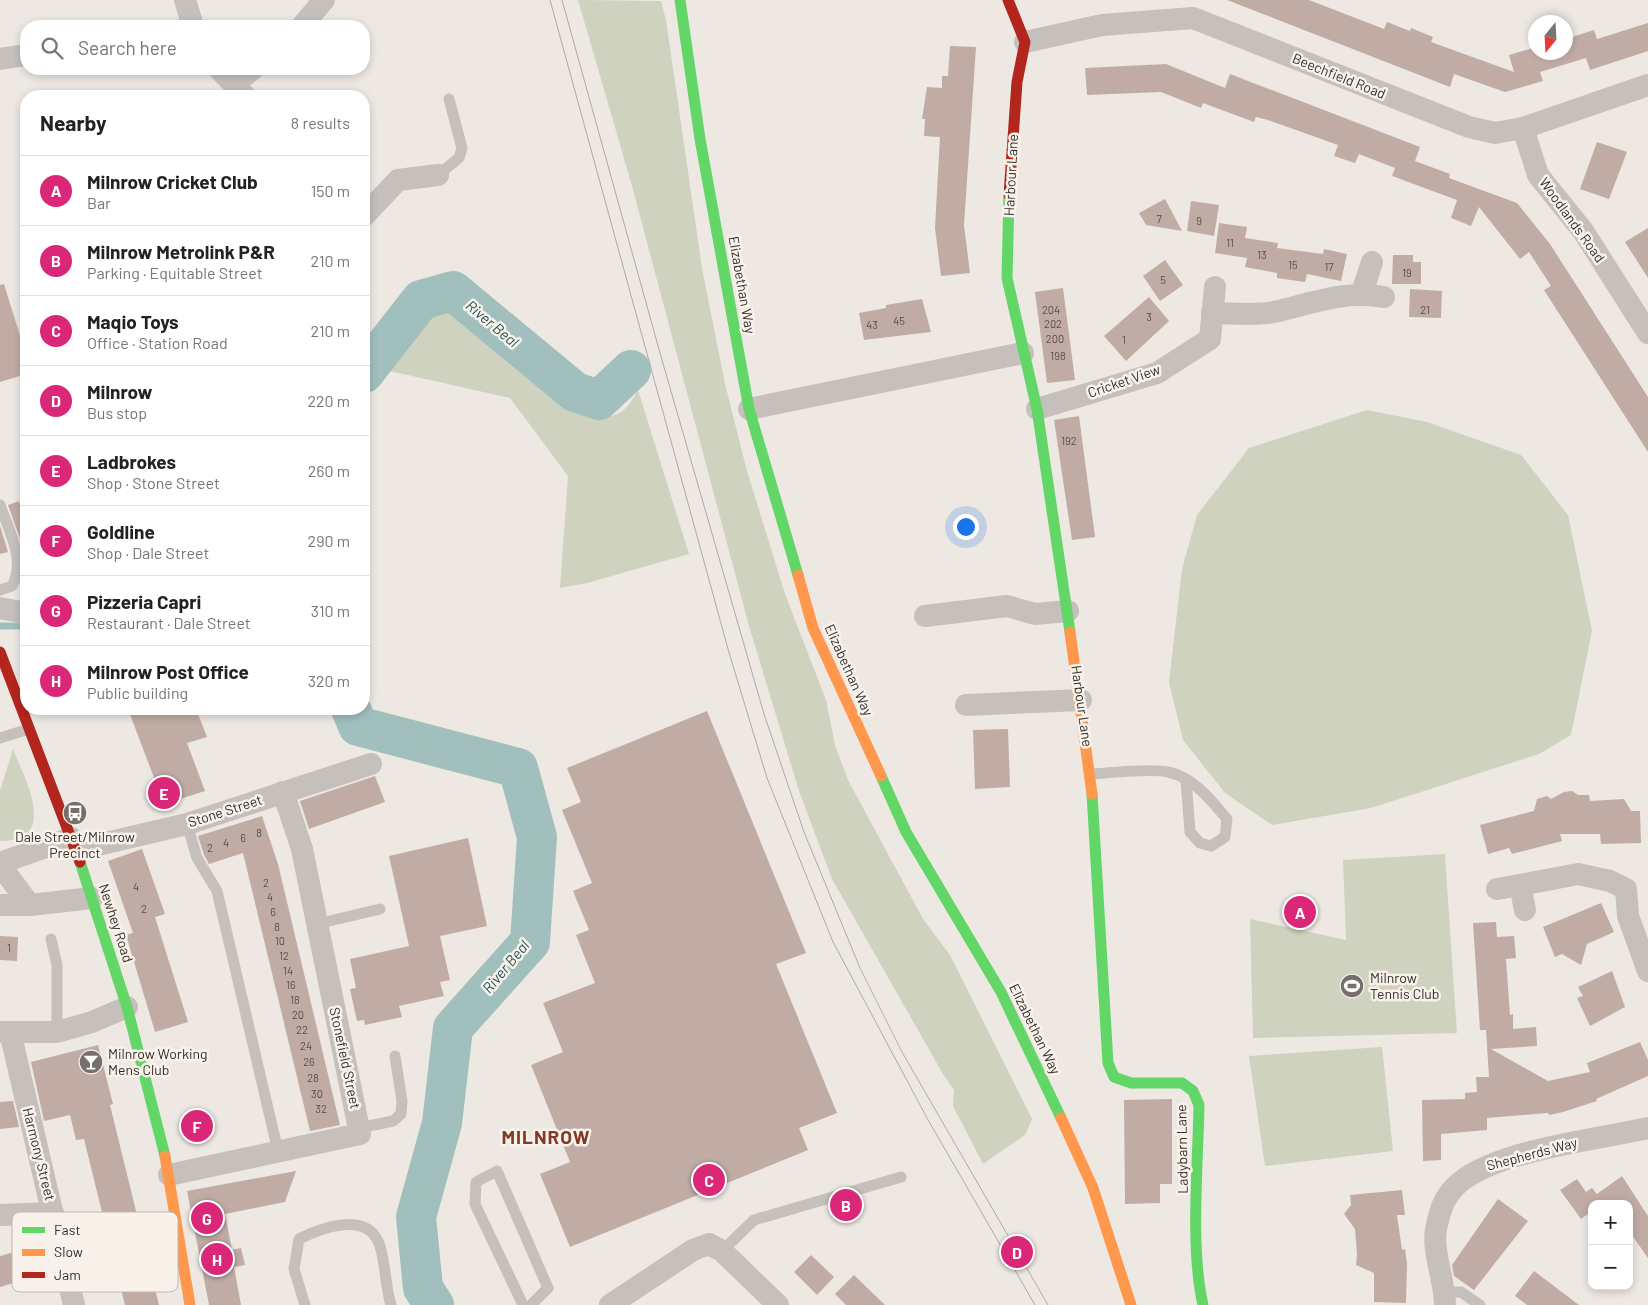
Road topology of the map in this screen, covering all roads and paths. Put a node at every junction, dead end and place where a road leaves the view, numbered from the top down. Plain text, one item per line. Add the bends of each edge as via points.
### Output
1 (185, 0) edge
2 (324, 0) edge
3 (1008, 0) edge
4 (679, 2) edge
5 (1196, 9) edge
6 (191, 20) edge
7 (307, 20) edge
8 (1024, 42) junction
9 (20, 56) edge
10 (0, 59) edge
11 (243, 75) edge
12 (232, 83) edge
13 (1648, 85) edge
14 (449, 99) dead end
15 (1522, 128) junction
16 (438, 175) joint
17 (370, 210) edge
18 (1372, 262) dead end
19 (1215, 287) dead end
20 (1362, 293) junction
21 (1384, 297) dead end
22 (1212, 313) junction
23 (1648, 333) edge
24 (1023, 353) junction
25 (749, 409) junction
26 (1037, 409) junction
27 (0, 505) edge
28 (0, 590) edge
29 (0, 608) edge
30 (1068, 611) junction
31 (20, 612) edge
32 (926, 616) dead end
33 (0, 652) edge
34 (1081, 700) junction
35 (20, 705) edge
36 (966, 705) dead end
37 (24, 715) edge
38 (29, 729) junction
39 (0, 738) edge
40 (371, 764) dead end
41 (1091, 774) junction
42 (1186, 780) junction
43 (283, 792) junction
44 (187, 824) junction
45 (73, 844) junction
46 (0, 864) edge
47 (1520, 885) junction
48 (1497, 889) dead end
49 (92, 898) junction
50 (0, 905) edge
51 (30, 906) junction
52 (380, 909) dead end
53 (1525, 910) dead end
54 (317, 924) junction
55 (51, 939) dead end
56 (1648, 971) edge
57 (127, 1007) junction
58 (5, 1032) edge
59 (57, 1032) junction
60 (395, 1056) dead end
61 (1108, 1063) joint
62 (359, 1128) junction
63 (1648, 1128) edge
64 (278, 1152) junction
65 (169, 1175) junction
66 (901, 1177) dead end
67 (53, 1212) edge
68 (173, 1212) edge
69 (178, 1241) edge
70 (722, 1251) junction
71 (71, 1292) edge
72 (1445, 1298) edge
73 (74, 1305) edge
74 (190, 1305) edge
75 (305, 1305) edge
76 (391, 1305) edge
77 (522, 1305) edge
78 (531, 1305) edge
79 (610, 1305) edge
80 (778, 1305) edge
81 (1131, 1305) edge
82 (1204, 1305) edge
83 (1480, 1305) edge

1 - 6 street
2 - 7 street
3 - 8 street
4 - 25 street, Elizabethan Way via 700,139
5 - 8 street, Beechfield Road
5 - 15 street, Beechfield Road via 1469,128 1495,132
8 - 24 street, Harbour Lane via 1017,82 1009,180 1007,278
9 - 10 street
11 - 12 street
13 - 15 street, Beechfield Road
14 - 16 lane via 462,148 459,158
15 - 23 street, Woodlands Road via 1538,175 1583,231
16 - 17 street via 398,180
18 - 20 street
19 - 22 street, Cricket View
20 - 21 street
20 - 22 street via 1306,302 1273,312
22 - 26 street, Cricket View via 1210,339 1157,374
24 - 25 street
24 - 26 street, Harbour Lane
25 - 81 street, Elizabethan Way via 813,628 906,832 1002,992 1053,1100 1093,1188
26 - 30 street, Harbour Lane
27 - 28 lane via 19,561 12,586
29 - 31 street
30 - 32 street via 1035,614 1007,606
30 - 34 street, Harbour Lane
33 - 35 street, Newhey Road
34 - 36 street
34 - 41 street, Harbour Lane
37 - 38 street, Newhey Road
38 - 39 lane
38 - 45 street, Newhey Road
40 - 43 street, Stone Street
41 - 42 lane via 1168,771
41 - 61 street, Harbour Lane
42 - 42 lane via 1206,794 1227,819 1225,837 1211,846 1200,843 1190,832
43 - 44 street, Stone Street
43 - 54 street, Stonefield Street via 302,849
44 - 45 street, Stone Street
44 - 64 lane via 197,858 217,891
45 - 46 street, Stone Street
45 - 49 street, Newhey Road
46 - 51 street
47 - 48 street
47 - 53 street
47 - 56 street via 1578,874 1636,886 1628,916
49 - 51 street
49 - 57 street, Newhey Road
50 - 51 street
52 - 54 lane
54 - 62 street, Stonefield Street
55 - 59 lane via 57,965
57 - 59 street
57 - 65 street, Newhey Road
58 - 59 street
58 - 67 street, Harmony Street
60 - 62 lane via 401,1114 393,1121
61 - 82 street, Ladybarn Lane via 1114,1078 1131,1083 1182,1083 1193,1091 1199,1105 1197,1233 1199,1287
62 - 64 street, Stonefield Street via 360,1134
63 - 72 street, Shepherds Way via 1499,1161 1476,1170 1460,1182 1442,1207 1436,1232
64 - 65 street, Stonefield Street
65 - 68 street, Newhey Road
66 - 70 lane via 754,1220
69 - 74 street, Newhey Road
70 - 79 street via 709,1244 693,1250
70 - 80 street
71 - 73 street, Harmony Street
72 - 83 lane via 1461,1292
75 - 76 lane via 294,1269 299,1239 316,1230 356,1224 368,1228 379,1241
77 - 78 lane via 475,1204 476,1182 497,1172 548,1288

